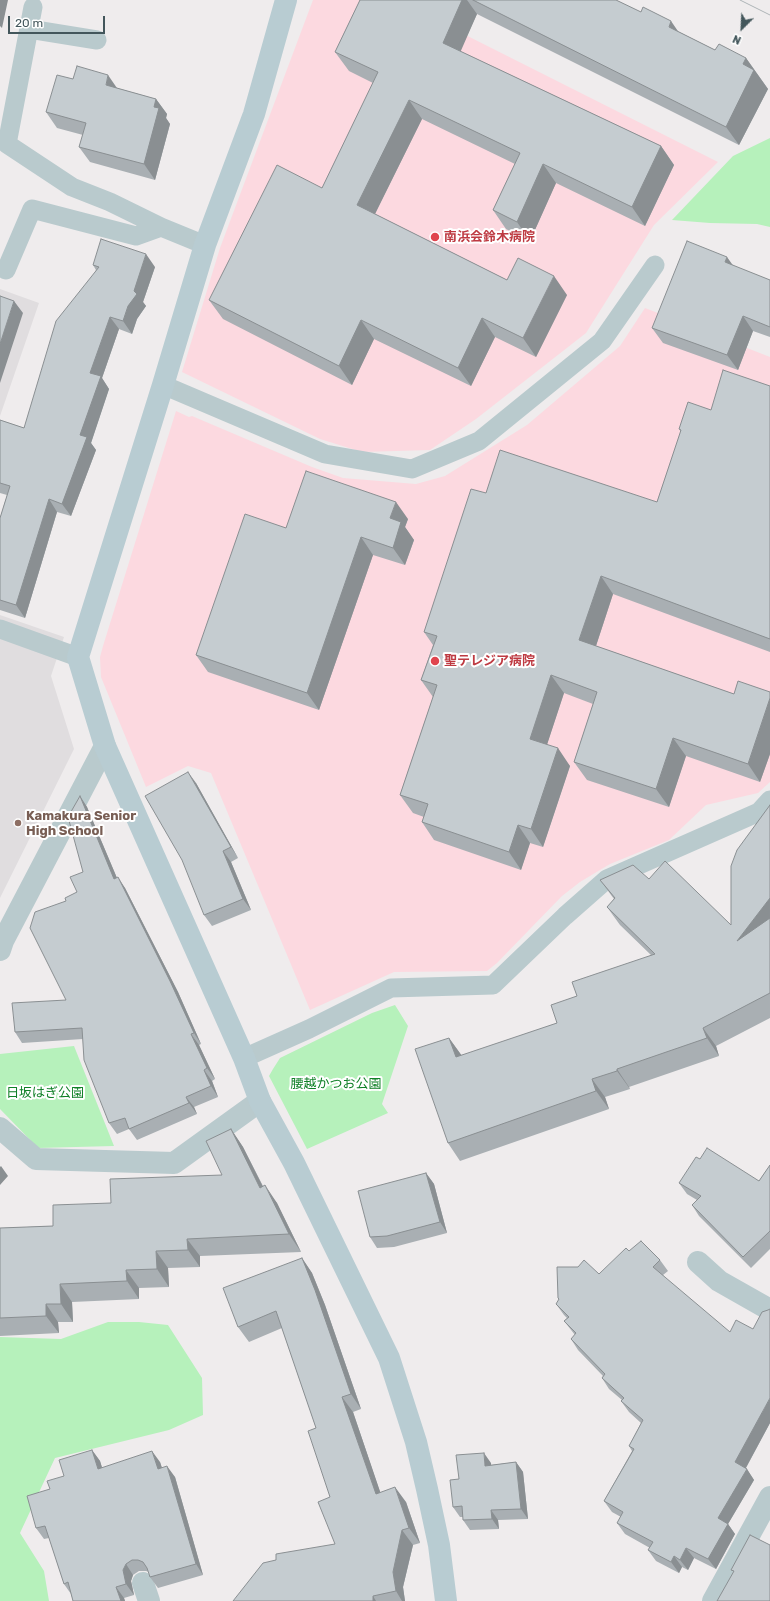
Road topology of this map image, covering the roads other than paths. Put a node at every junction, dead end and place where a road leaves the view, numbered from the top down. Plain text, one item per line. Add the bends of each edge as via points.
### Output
1 (286, 0) edge
2 (33, 7) dead end
3 (29, 29) junction
4 (97, 40) dead end
5 (161, 228) junction
6 (206, 245) junction
7 (655, 265) dead end
8 (6, 270) dead end
9 (164, 385) junction
10 (0, 629) edge
11 (78, 657) junction
12 (105, 746) junction
13 (770, 800) edge
14 (1, 944) edge
15 (244, 1058) junction
16 (260, 1101) junction
17 (0, 1128) edge
18 (698, 1262) dead end
19 (770, 1310) edge
20 (770, 1497) edge
21 (446, 1601) edge
22 (713, 1601) edge

1 - 6 street via 254,114
2 - 3 lane
3 - 4 lane
3 - 5 lane via 7,144 72,187 110,202
5 - 6 lane
5 - 8 lane via 136,236 32,209
6 - 9 street
7 - 9 lane via 602,341 479,441 412,469 325,454
9 - 11 street
10 - 11 lane
11 - 12 street
12 - 14 street
12 - 15 street
13 - 15 lane via 759,812 607,879 493,985 391,988
15 - 16 street
16 - 17 street via 174,1163 36,1159
16 - 21 street via 294,1163 389,1358 416,1442 439,1545
18 - 19 street via 719,1281
20 - 22 street

